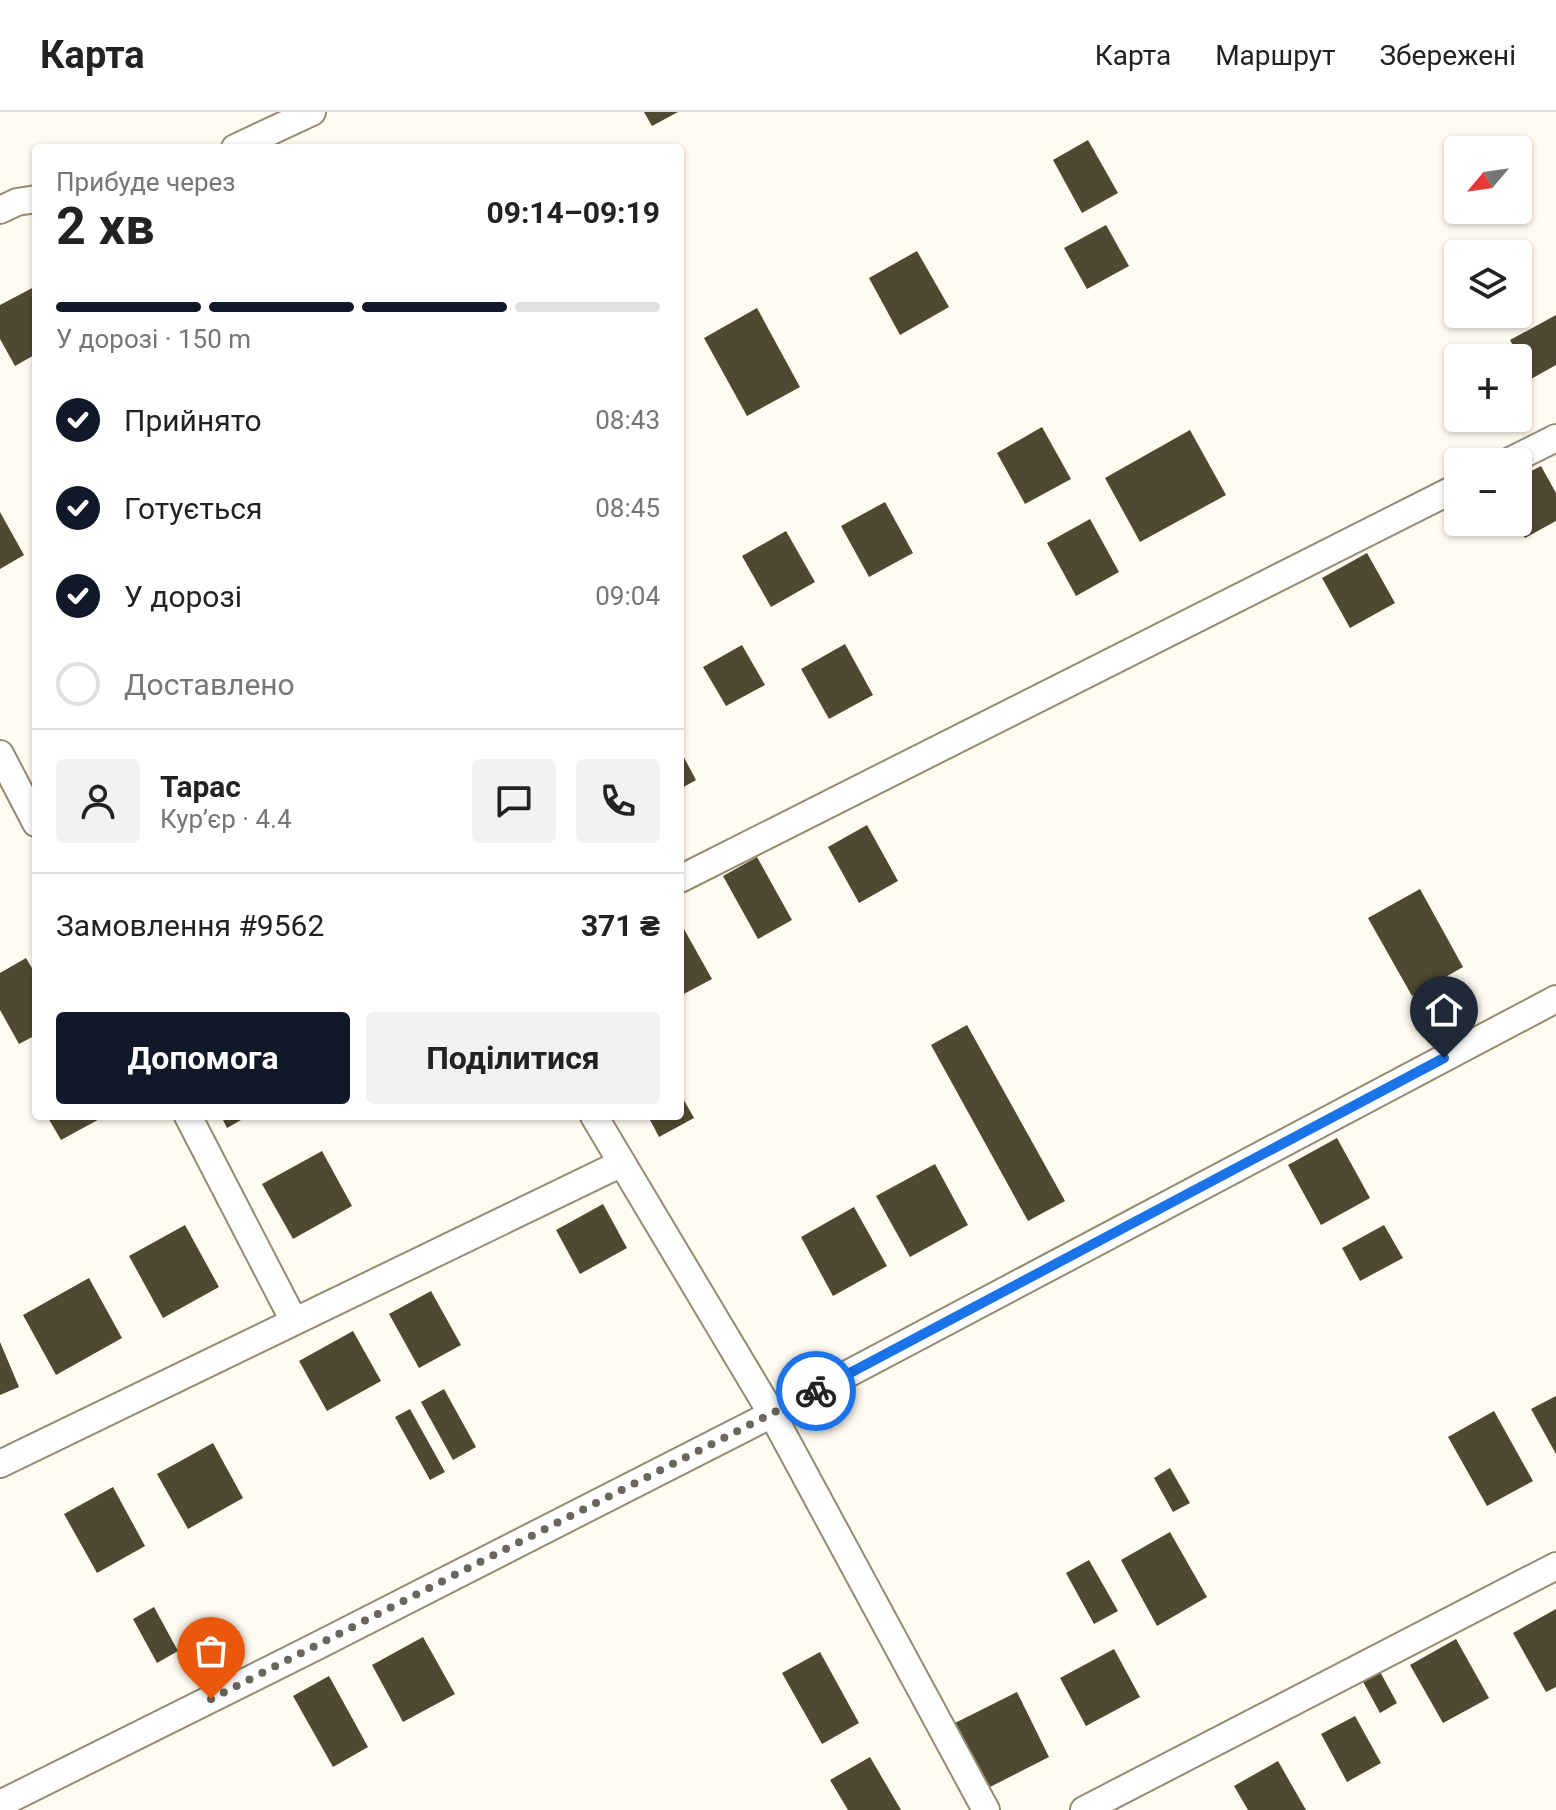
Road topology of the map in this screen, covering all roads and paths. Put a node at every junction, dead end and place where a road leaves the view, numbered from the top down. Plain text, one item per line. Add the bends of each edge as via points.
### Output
1 (312, 112) edge
2 (244, 144) edge
3 (32, 200) edge
4 (0, 210) edge
5 (1556, 438) edge
6 (1532, 450) edge
7 (1444, 494) edge
8 (0, 754) edge
9 (32, 815) edge
10 (684, 877) edge
11 (1556, 999) edge
12 (190, 1120) edge
13 (596, 1120) edge
14 (622, 1163) junction
15 (294, 1321) junction
16 (772, 1414) junction
17 (0, 1464) edge
18 (1556, 1566) edge
19 (0, 1804) edge
20 (986, 1810) edge
21 (1084, 1810) edge

1 - 2 street
3 - 4 street
5 - 6 street
7 - 10 street
8 - 9 street
11 - 16 street
12 - 15 street
13 - 14 street
14 - 15 street
14 - 16 street
15 - 17 street
16 - 19 street
16 - 20 street
18 - 21 street

